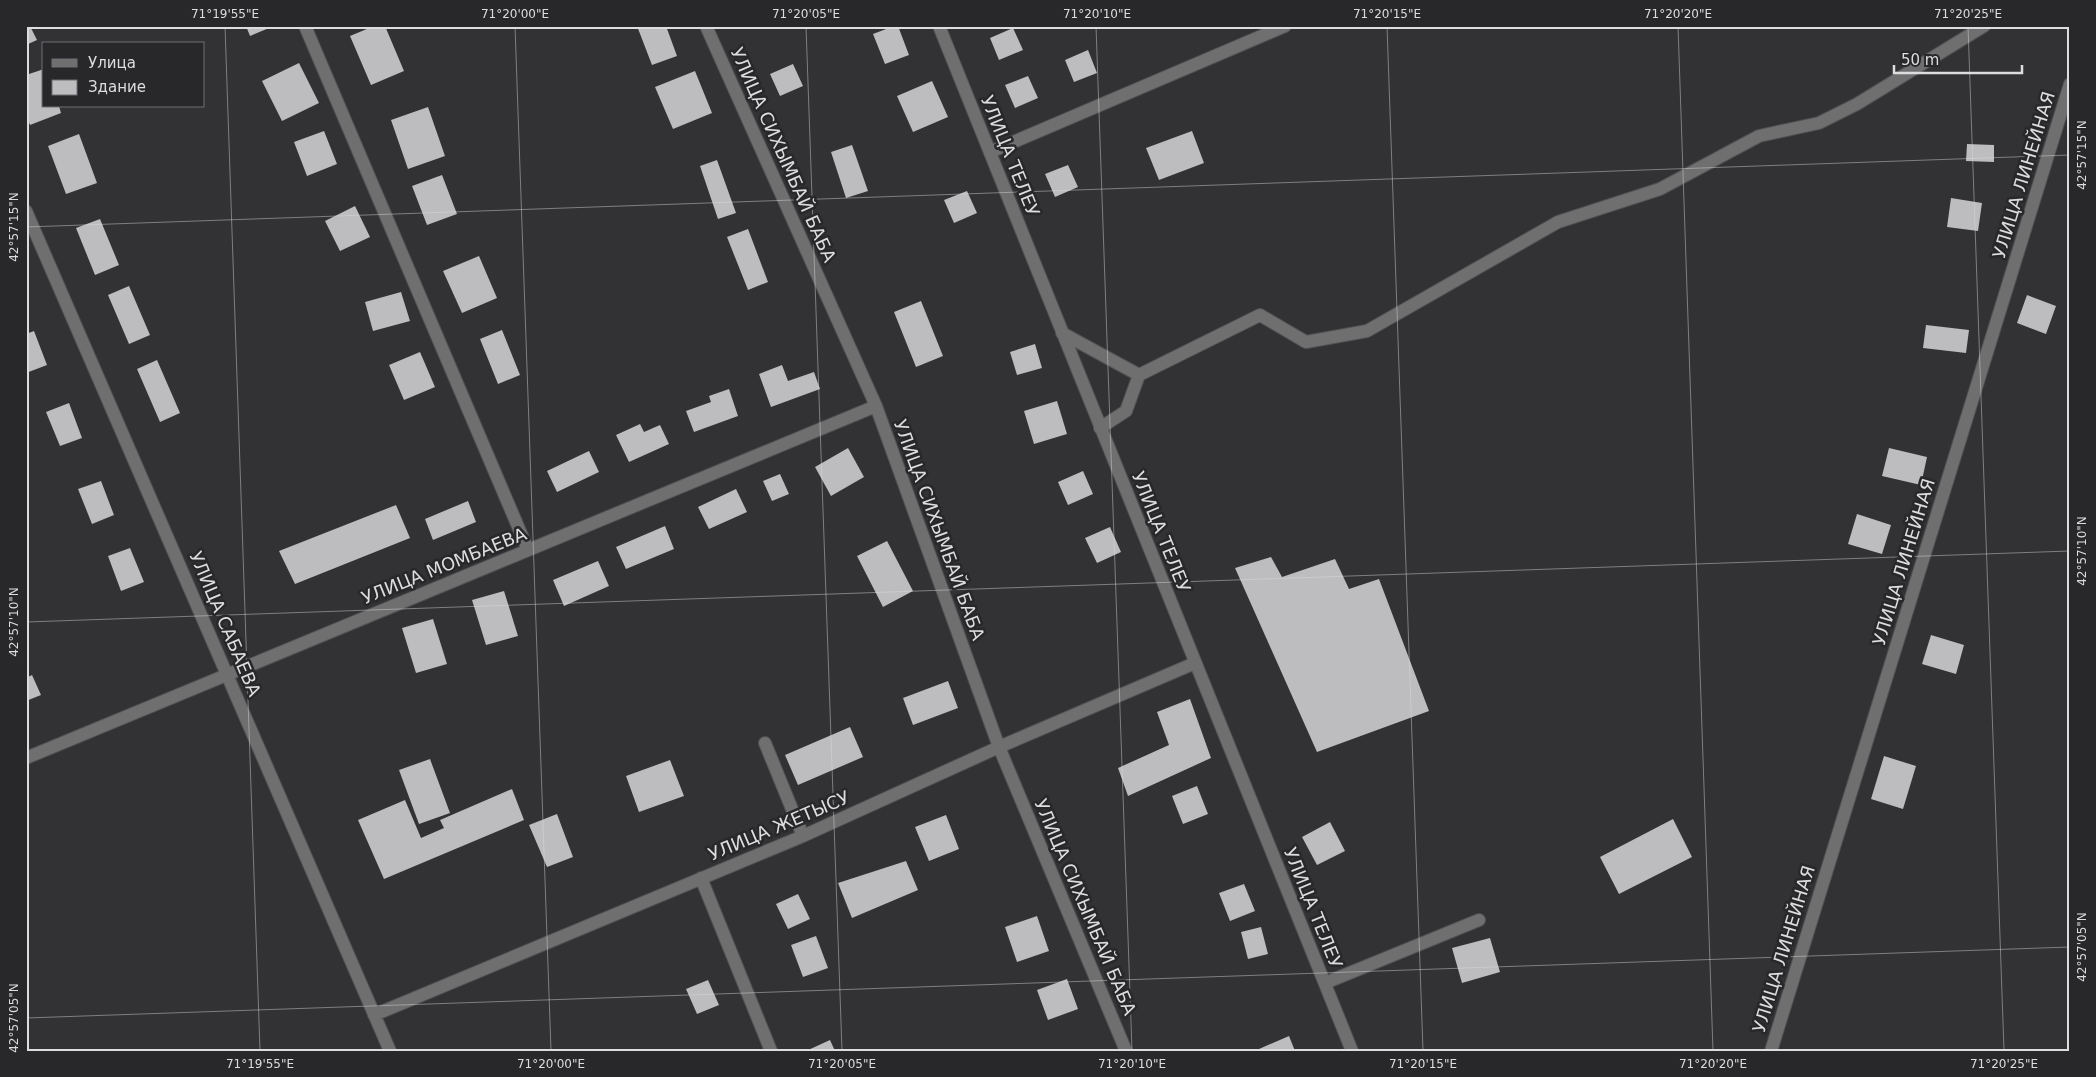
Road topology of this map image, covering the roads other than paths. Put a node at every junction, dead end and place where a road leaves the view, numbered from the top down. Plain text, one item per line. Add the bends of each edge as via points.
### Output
1 (305, 26) edge
2 (706, 26) edge
3 (1285, 26) edge
4 (1984, 26) edge
5 (943, 28) edge
6 (2070, 84) edge
7 (990, 152) junction
8 (26, 211) edge
9 (1062, 332) junction
10 (1139, 375) junction
11 (876, 406) junction
12 (1100, 428) junction
13 (528, 550) junction
14 (1195, 663) junction
15 (228, 674) junction
16 (765, 742) dead end
17 (1000, 747) junction
18 (26, 758) edge
19 (803, 836) junction
20 (701, 878) junction
21 (1479, 920) dead end
22 (1325, 983) junction
23 (374, 1015) junction
24 (390, 1051) edge
25 (771, 1051) edge
26 (1126, 1051) edge
27 (1352, 1051) edge
28 (1771, 1051) edge

1 - 13 street
2 - 11 street, УЛИЦА СИХЫМБАЙ БАБА
3 - 7 street
4 - 10 street via 1857,104 1819,123 1759,136 1660,189 1558,222 1366,331 1306,342 1260,315
5 - 7 street, УЛИЦА ТЕЛЕУ
6 - 28 street, УЛИЦА ЛИНЕЙНАЯ
7 - 9 street, УЛИЦА ТЕЛЕУ
8 - 15 street, УЛИЦА САБАЕВА
9 - 10 street
9 - 12 street, УЛИЦА ТЕЛЕУ
10 - 12 street via 1126,411
11 - 13 street, УЛИЦА МОМБАЕВА
11 - 17 street, УЛИЦА СИХЫМБАЙ БАБА
12 - 14 street, УЛИЦА ТЕЛЕУ
13 - 15 street, УЛИЦА МОМБАЕВА
14 - 17 street, УЛИЦА ЖЕТЫСУ
14 - 22 street, УЛИЦА ТЕЛЕУ
15 - 18 street, УЛИЦА МОМБАЕВА
15 - 23 street, УЛИЦА САБАЕВА
16 - 19 street
17 - 19 street, УЛИЦА ЖЕТЫСУ
17 - 26 street, УЛИЦА СИХЫМБАЙ БАБА
19 - 20 street, УЛИЦА ЖЕТЫСУ
20 - 23 street, УЛИЦА ЖЕТЫСУ
20 - 25 street
21 - 22 street
22 - 27 street, УЛИЦА ТЕЛЕУ
23 - 24 street, УЛИЦА САБАЕВА

